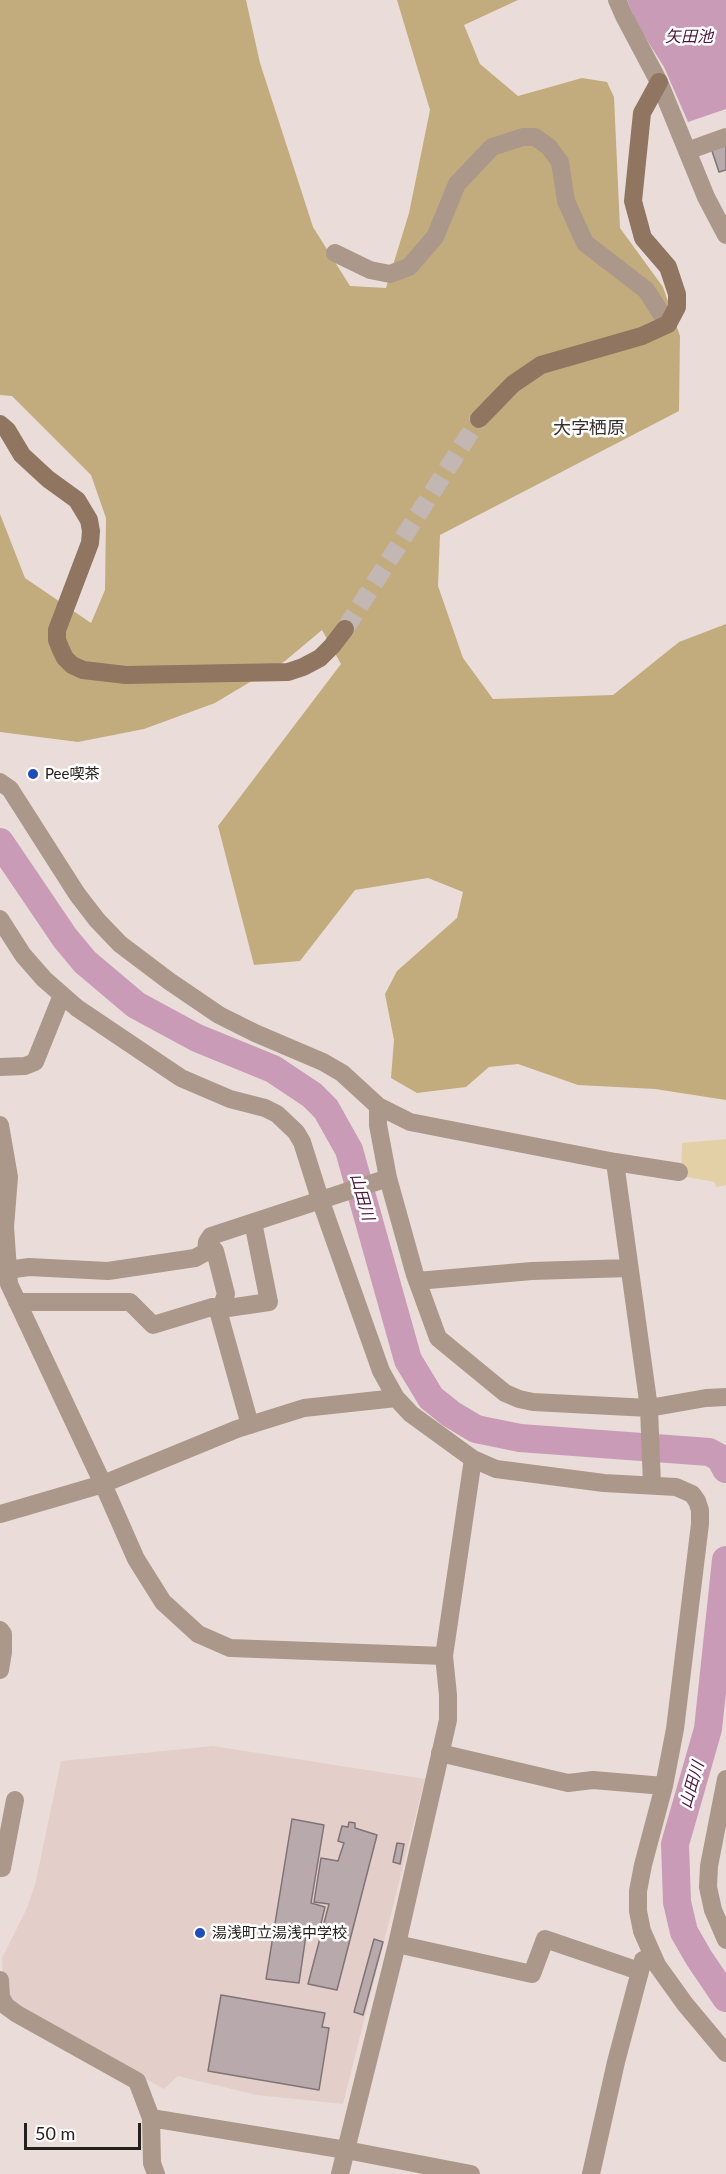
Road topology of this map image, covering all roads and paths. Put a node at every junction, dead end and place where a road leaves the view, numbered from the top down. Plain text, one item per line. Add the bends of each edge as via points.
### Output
1 (617, 0) edge
2 (659, 82) junction
3 (726, 137) edge
4 (687, 151) junction
5 (726, 235) edge
6 (335, 253) dead end
7 (668, 324) junction
8 (479, 419) tunnel mouth
9 (0, 424) edge
10 (345, 629) tunnel mouth
11 (0, 782) edge
12 (0, 919) edge
13 (62, 995) junction
14 (0, 1067) edge
15 (378, 1106) junction
16 (0, 1125) edge
17 (615, 1162) junction
18 (679, 1172) dead end
19 (383, 1179) junction
20 (324, 1198) junction
21 (253, 1222) junction
22 (2, 1228) edge
23 (207, 1242) junction
24 (629, 1268) junction
25 (128, 1269) junction
26 (3, 1270) edge
27 (417, 1281) junction
28 (17, 1302) junction
29 (130, 1302) junction
30 (220, 1307) junction
31 (726, 1396) edge
32 (396, 1398) junction
33 (649, 1414) junction
34 (250, 1425) junction
35 (472, 1459) junction
36 (652, 1478) junction
37 (103, 1484) junction
38 (0, 1514) edge
39 (0, 1630) edge
40 (444, 1656) junction
41 (0, 1670) edge
42 (440, 1753) junction
43 (726, 1779) edge
44 (664, 1786) junction
45 (15, 1800) dead end
46 (0, 1868) edge
47 (726, 1940) edge
48 (397, 1944) junction
49 (648, 1947) junction
50 (639, 1971) junction
51 (0, 1980) edge
52 (726, 2053) edge
53 (151, 2118) junction
54 (346, 2150) junction
55 (156, 2174) edge
56 (340, 2174) edge
57 (471, 2174) edge
58 (591, 2174) edge

1 - 2 street
2 - 4 street
2 - 7 street via 642,113 633,201 643,238 668,267 677,294 677,307
3 - 4 street
4 - 5 street
6 - 7 street via 370,270 390,274 409,267 435,237 457,184 492,147 535,137 560,162 566,201 585,243 646,290
7 - 8 street via 642,336 541,365 513,384
9 - 10 street via 22,455 76,500 89,520 90,543 57,630 61,650 72,664 83,670 126,675 288,672 320,658
11 - 15 street via 10,789 77,894 120,944 219,1015 342,1073
12 - 13 street via 23,955
13 - 14 street via 35,1062
13 - 20 street via 181,1078 277,1114 302,1142
15 - 17 street via 410,1122
15 - 19 street
16 - 22 street via 9,1177
17 - 18 street
17 - 24 street
19 - 20 street
19 - 27 street
20 - 21 street
20 - 32 street via 381,1371
21 - 23 street via 212,1236
21 - 30 street via 269,1302
22 - 26 street
23 - 25 street via 206,1252 201,1256
23 - 30 street via 215,1251 226,1294
24 - 27 street
24 - 33 street
25 - 26 street
25 - 29 street
26 - 28 street
27 - 33 street via 438,1338 505,1393 533,1402
28 - 29 street
28 - 37 street
29 - 30 street via 153,1325
30 - 34 street
31 - 33 street
32 - 34 street via 304,1408
32 - 35 street via 411,1414
33 - 36 street
34 - 37 street
35 - 36 street via 496,1469 604,1483
35 - 40 street
36 - 44 street via 692,1494 700,1510 675,1729
37 - 38 street
37 - 40 street via 136,1559 163,1602 198,1634 230,1648
39 - 41 street
40 - 42 street via 448,1720
42 - 44 street via 568,1783 593,1780
42 - 48 street
43 - 47 street via 708,1887
44 - 49 street via 638,1891 638,1911
45 - 46 street
48 - 50 street via 532,1974 544,1939
48 - 54 street
49 - 50 street
49 - 52 street via 671,1985
50 - 58 street
51 - 53 street via 6,2006 137,2081
53 - 54 street
53 - 55 street via 152,2163
54 - 56 street
54 - 57 street

